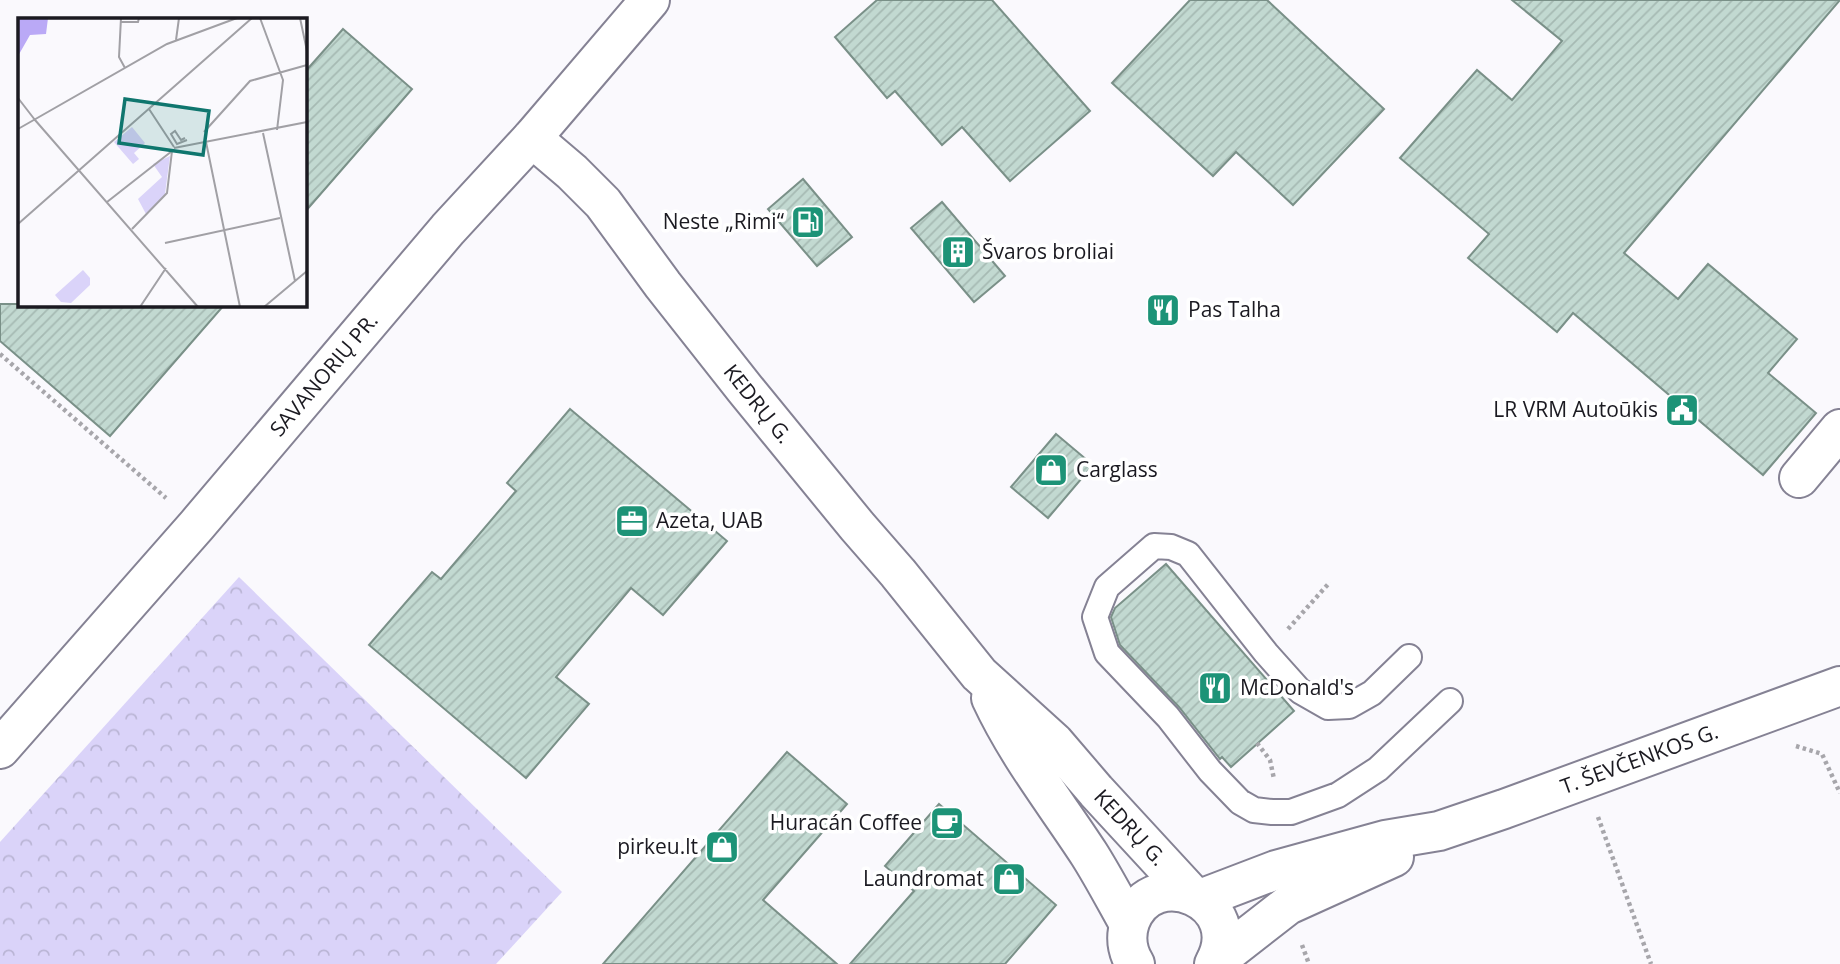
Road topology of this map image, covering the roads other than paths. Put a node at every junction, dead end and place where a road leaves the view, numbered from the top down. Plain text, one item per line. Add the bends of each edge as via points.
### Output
1 (650, 0) edge
2 (532, 138) junction
3 (1840, 429) edge
4 (1800, 478) dead end
5 (1409, 657) dead end
6 (979, 674) junction
7 (1840, 686) edge
8 (1450, 701) dead end
9 (0, 749) edge
10 (1439, 831) junction
11 (1196, 897) junction
12 (1126, 947) edge
13 (1215, 963) edge

1 - 2 street, SAVANORIŲ PR.
2 - 6 street, KEDRŲ G. via 603,204 745,389
2 - 9 street, SAVANORIŲ PR. via 448,229
3 - 4 street
5 - 8 lane via 1372,693 1349,706 1328,707 1300,691 1188,554 1171,547 1154,545 1108,587 1095,617 1107,653 1168,717 1210,771 1254,810 1291,811 1338,795 1378,769
6 - 11 street, KEDRŲ G. via 1054,742
6 - 12 street, KEDRŲ G. via 1031,770 1089,855
7 - 10 street, T. ŠEVČENKOS G.
10 - 11 street, T. ŠEVČENKOS G. via 1385,840
10 - 13 street, T. ŠEVČENKOS G. via 1392,858 1288,905
11 - 12 street, T. ŠEVČENKOS G. via 1170,892 1149,898 1134,914
11 - 13 street, KEDRŲ G. via 1219,922 1222,942

